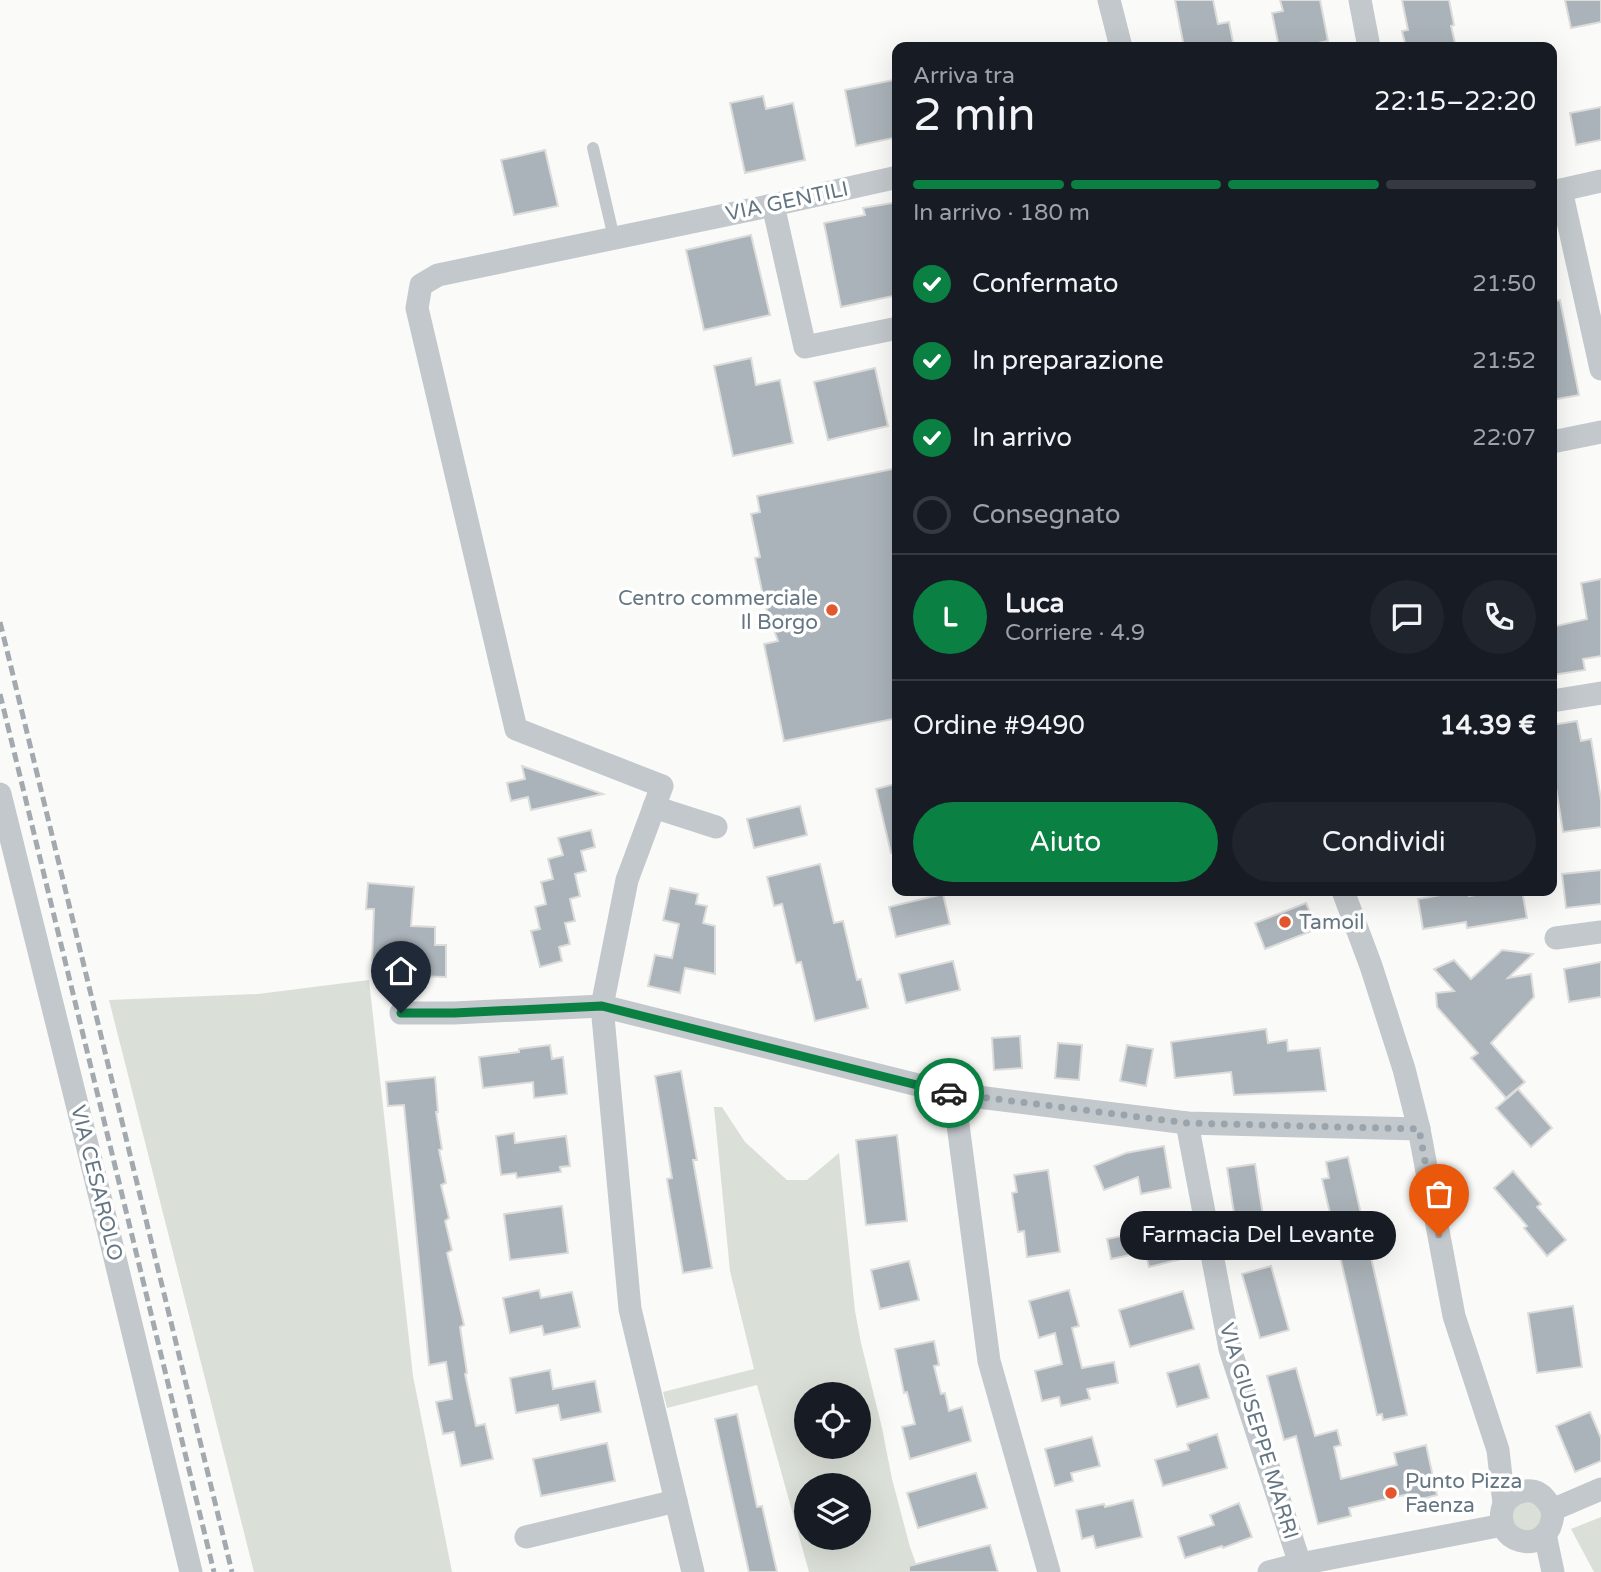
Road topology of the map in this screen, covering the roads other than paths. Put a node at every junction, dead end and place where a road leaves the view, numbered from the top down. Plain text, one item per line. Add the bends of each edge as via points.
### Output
1 (1109, 0) edge
2 (1360, 0) edge
3 (1120, 42) edge
4 (1368, 42) edge
5 (593, 148) dead end
6 (892, 178) edge
7 (1601, 181) edge
8 (1557, 191) edge
9 (773, 205) junction
10 (614, 238) junction
11 (892, 329) edge
12 (1601, 369) edge
13 (1601, 432) edge
14 (1557, 441) edge
15 (1601, 693) edge
16 (1557, 700) edge
17 (0, 794) edge
18 (658, 797) junction
19 (716, 827) dead end
20 (1345, 896) edge
21 (1601, 932) edge
22 (1556, 939) dead end
23 (602, 1006) junction
24 (401, 1013) dead end
25 (954, 1094) junction
26 (1187, 1123) junction
27 (1419, 1129) junction
28 (1498, 1450) junction
29 (1601, 1489) edge
30 (1528, 1491) junction
31 (676, 1501) junction
32 (1552, 1510) junction
33 (1503, 1515) junction
34 (526, 1537) dead end
35 (1536, 1538) junction
36 (1302, 1568) edge
37 (1552, 1570) edge
38 (191, 1572) edge
39 (693, 1572) edge
40 (1049, 1572) edge
41 (1269, 1572) edge

1 - 3 street
2 - 4 street
5 - 10 lane
6 - 9 street, VIA GENTILI
7 - 8 street
8 - 12 street
9 - 10 street, VIA GENTILI
9 - 11 street via 805,347
10 - 18 street, VIA GENTILI via 438,275 421,285 417,308 516,729
13 - 14 street
15 - 16 street
17 - 38 street, VIA CESAROLO
18 - 19 street
18 - 23 street via 627,880
20 - 27 street via 1404,1069
21 - 22 street
23 - 24 street
23 - 25 street
23 - 31 street via 630,1309
25 - 26 street
25 - 40 street via 989,1361
26 - 27 street
26 - 36 street, VIA GIUSEPPE MARRI via 1230,1349
27 - 28 street via 1454,1316
28 - 30 street
28 - 33 street
29 - 32 street
30 - 32 street via 1543,1496
30 - 33 street via 1514,1494
31 - 34 street
31 - 39 street
32 - 35 street via 1552,1523
33 - 35 street via 1512,1538
33 - 36 street
35 - 37 street
36 - 41 street

